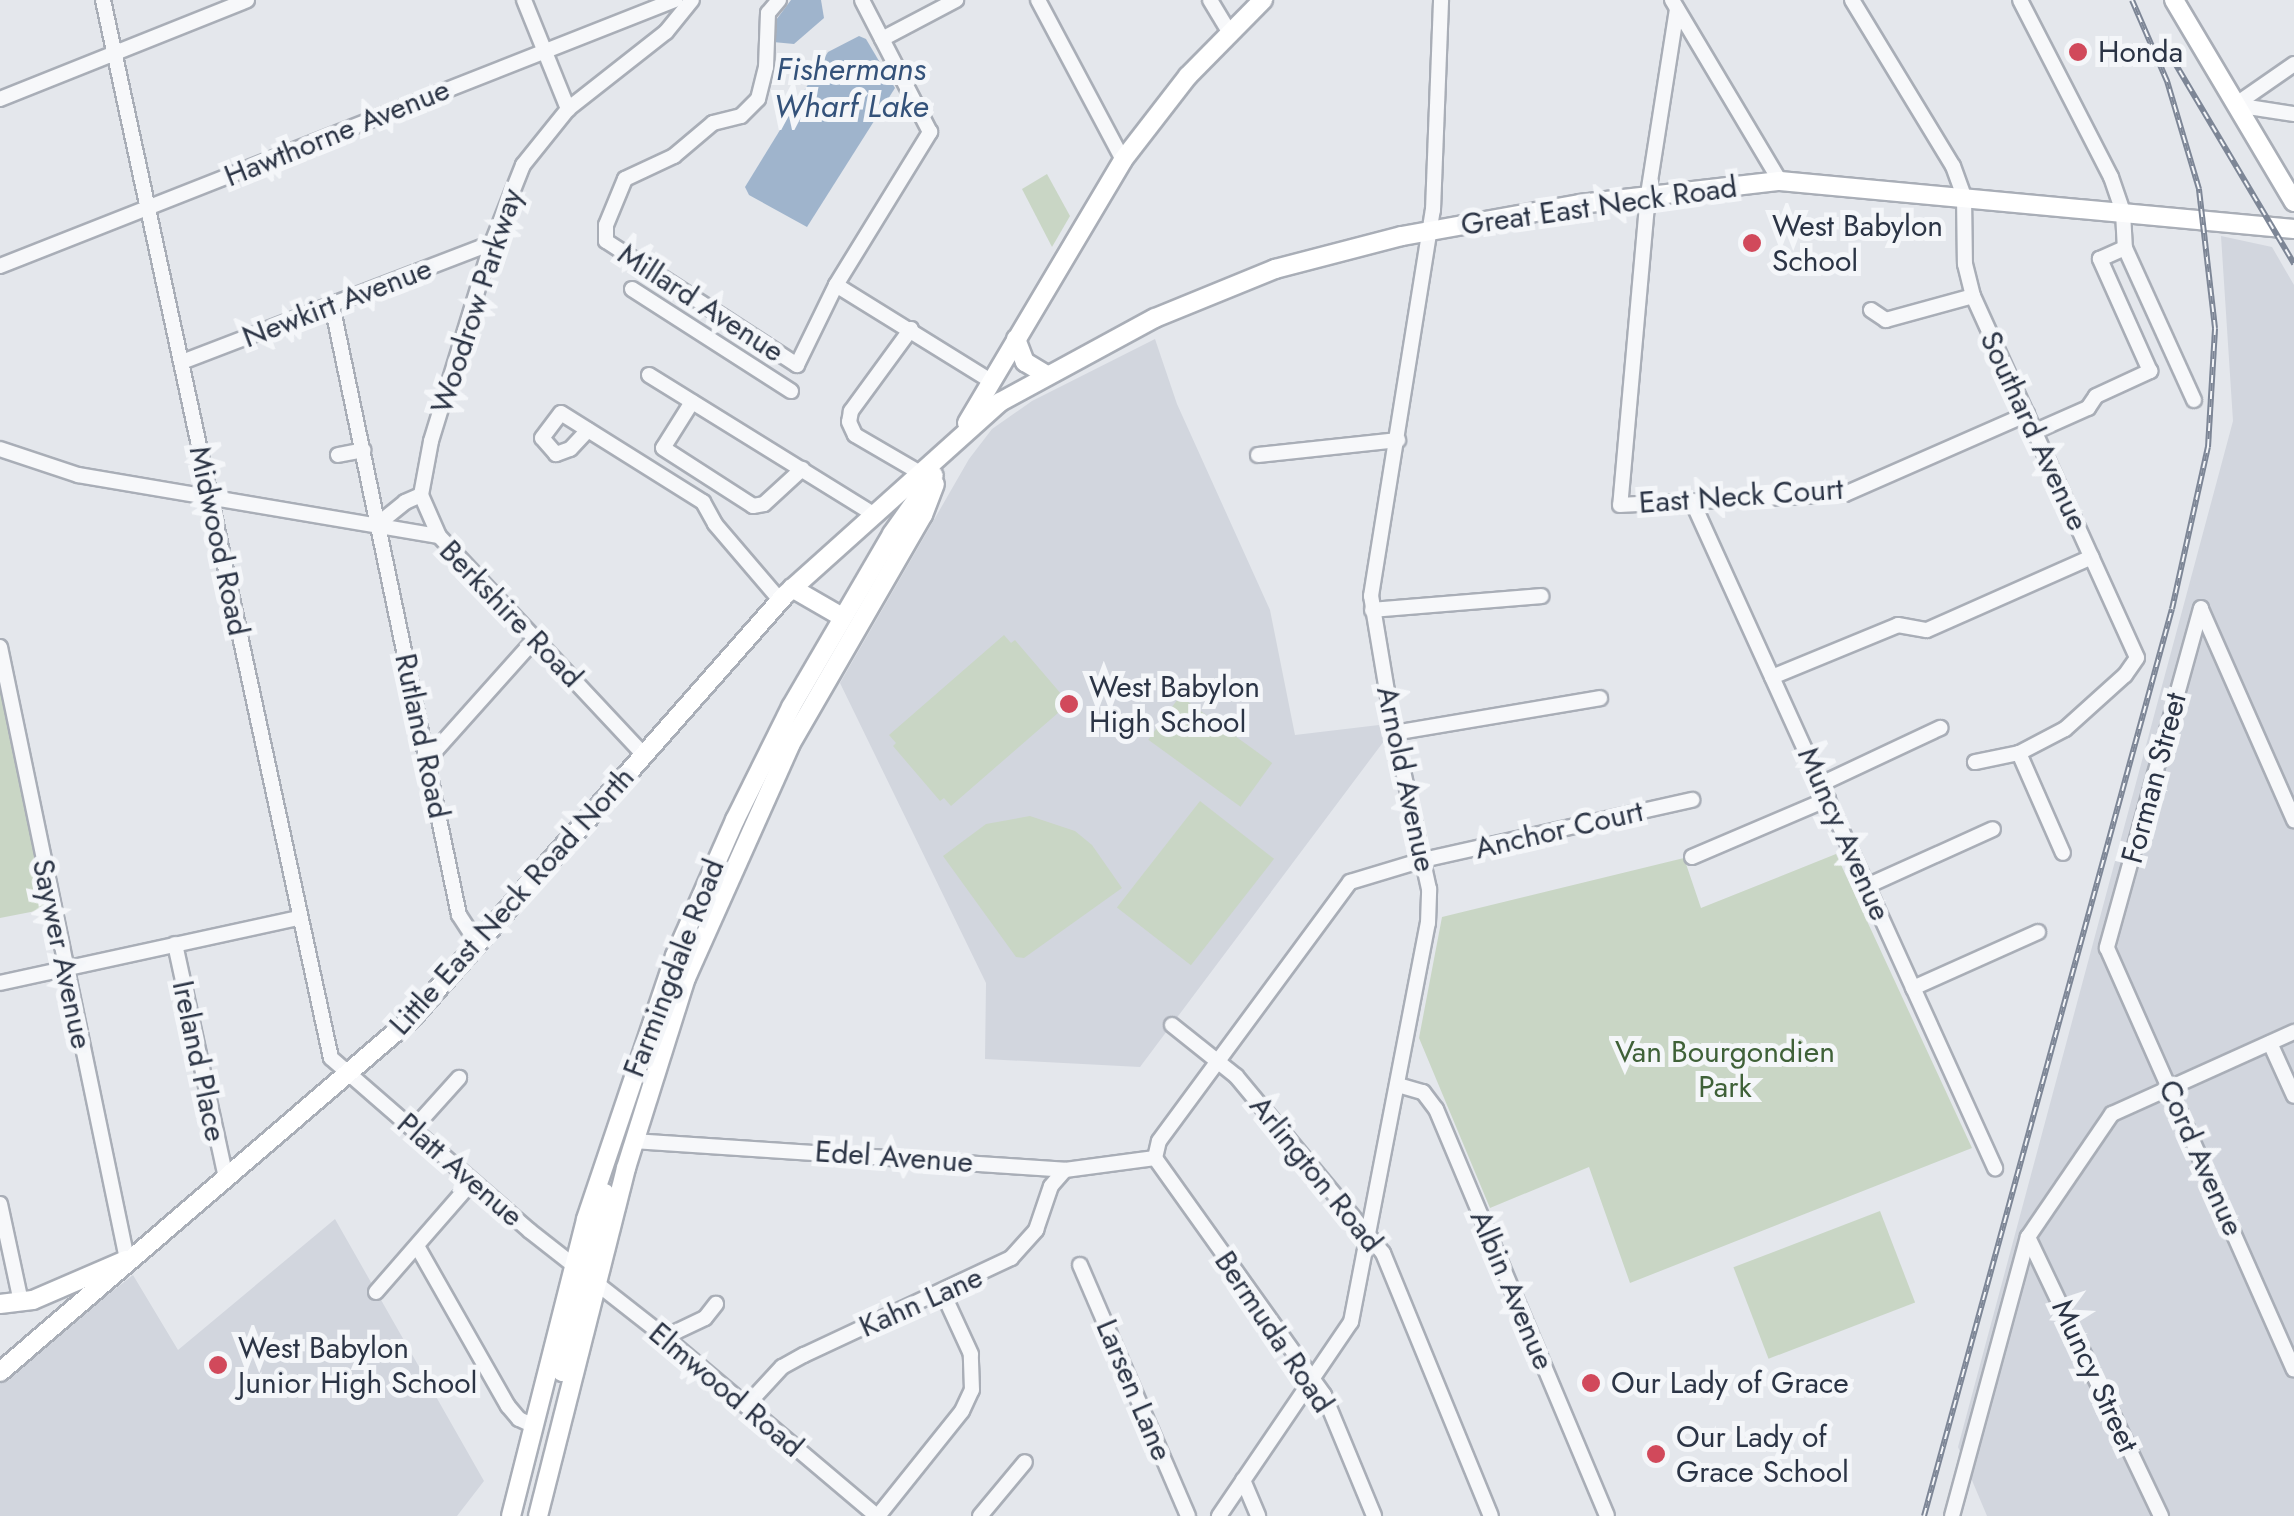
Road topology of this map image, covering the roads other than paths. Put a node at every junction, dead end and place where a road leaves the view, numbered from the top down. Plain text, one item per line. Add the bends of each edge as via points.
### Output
1 (103, 0) edge
2 (247, 0) edge
3 (524, 0) edge
4 (675, 0) edge
5 (692, 0) edge
6 (778, 0) edge
7 (862, 0) edge
8 (956, 0) edge
9 (1038, 0) edge
10 (1210, 0) edge
11 (1263, 0) edge
12 (1441, 0) edge
13 (1852, 0) edge
14 (2020, 0) edge
15 (2174, 0) edge
16 (1674, 5) edge
17 (1229, 32) junction
18 (882, 39) junction
19 (544, 50) junction
20 (114, 52) junction
21 (2294, 64) edge
22 (0, 99) edge
23 (2235, 105) junction
24 (568, 109) junction
25 (2294, 114) edge
26 (1122, 160) junction
27 (1780, 182) junction
28 (1648, 194) junction
29 (1964, 196) junction
30 (2294, 202) edge
31 (148, 208) junction
32 (2123, 212) junction
33 (2294, 229) edge
34 (1430, 230) junction
35 (492, 243) junction
36 (2125, 248) junction
37 (0, 266) edge
38 (836, 285) junction
39 (632, 289) dead end
40 (1973, 296) junction
41 (332, 305) junction
42 (1871, 310) dead end
43 (911, 329) junction
44 (1016, 340) junction
45 (182, 362) junction
46 (649, 374) dead end
47 (1047, 375) junction
48 (991, 381) junction
49 (791, 391) dead end
50 (2194, 400) dead end
51 (692, 402) junction
52 (2027, 414) junction
53 (588, 430) dead end
54 (2036, 431) junction
55 (1398, 440) junction
56 (955, 443) junction
57 (0, 450) edge
58 (364, 450) junction
59 (338, 455) dead end
60 (1258, 455) dead end
61 (942, 464) junction
62 (802, 470) junction
63 (922, 474) junction
64 (421, 495) junction
65 (210, 496) junction
66 (1692, 501) junction
67 (875, 515) junction
68 (378, 524) junction
69 (439, 536) junction
70 (2092, 557) junction
71 (786, 594) junction
72 (1542, 596) dead end
73 (1372, 610) junction
74 (842, 617) junction
75 (537, 637) junction
76 (0, 647) edge
77 (1772, 677) junction
78 (1600, 698) dead end
79 (1940, 728) dead end
80 (1394, 733) junction
81 (2018, 753) junction
82 (643, 754) junction
83 (427, 760) junction
84 (1975, 762) dead end
85 (1821, 784) junction
86 (1828, 799) junction
87 (1692, 800) dead end
88 (2294, 820) edge
89 (1993, 829) dead end
90 (2063, 853) dead end
91 (1692, 857) dead end
92 (1423, 860) junction
93 (1867, 886) junction
94 (297, 918) junction
95 (2038, 932) dead end
96 (478, 942) junction
97 (175, 944) junction
98 (2107, 948) joint
99 (64, 968) junction
100 (0, 982) edge
101 (1914, 988) junction
102 (1172, 1025) dead end
103 (2294, 1032) edge
104 (2270, 1043) junction
105 (1217, 1060) junction
106 (346, 1075) junction
107 (459, 1078) dead end
108 (1398, 1085) junction
109 (2170, 1088) junction
110 (2294, 1096) edge
111 (413, 1129) junction
112 (633, 1141) junction
113 (1155, 1158) junction
114 (1995, 1168) dead end
115 (1066, 1170) junction
116 (226, 1178) junction
117 (474, 1181) junction
118 (0, 1204) edge
119 (1368, 1236) junction
120 (2028, 1236) junction
121 (416, 1246) junction
122 (127, 1260) junction
123 (1080, 1265) dead end
124 (584, 1275) junction
125 (376, 1292) dead end
126 (942, 1292) junction
127 (21, 1302) junction
128 (0, 1304) edge
129 (716, 1304) dead end
130 (665, 1337) junction
131 (2294, 1368) edge
132 (0, 1372) edge
133 (1313, 1378) junction
134 (746, 1406) junction
135 (534, 1426) junction
136 (1026, 1462) dead end
137 (1243, 1480) junction
138 (1604, 1515) edge
139 (511, 1516) edge
140 (538, 1516) edge
141 (878, 1516) edge
142 (980, 1516) edge
143 (1188, 1516) edge
144 (1218, 1516) edge
145 (1258, 1516) edge
146 (1374, 1516) edge
147 (1491, 1516) edge
148 (1952, 1516) edge
149 (2161, 1516) edge

1 - 20 street, Midwood Road
2 - 20 street
3 - 19 street
4 - 19 street, Hawthorne Avenue
5 - 24 street, Woodrow Parkway via 666,32
6 - 38 street, Millard Avenue via 768,13 758,99 742,116 714,123 674,156 624,180 606,241 796,364
7 - 18 street, Millard Avenue
8 - 18 street
9 - 26 street
10 - 17 street
11 - 17 main road
12 - 34 street, Arnold Avenue
13 - 29 street via 1953,166
14 - 32 street
15 - 23 main road
16 - 27 street
16 - 28 street
17 - 26 main road
18 - 38 street, Millard Avenue via 930,132
19 - 24 street
19 - 31 street, Hawthorne Avenue
20 - 22 street
20 - 31 street, Midwood Road
21 - 23 street
23 - 25 street
23 - 30 main road
24 - 35 street, Woodrow Parkway via 523,164
26 - 44 main road
27 - 28 main road, Great East Neck Road
27 - 29 main road, Great East Neck Road
28 - 34 main road, Great East Neck Road
28 - 66 street, East Neck Court via 1620,504
29 - 32 main road, Great East Neck Road
29 - 40 street, Southard Avenue via 1965,264
31 - 37 street, Hawthorne Avenue
31 - 45 street, Midwood Road
32 - 33 main road, Great East Neck Road
32 - 36 street
34 - 47 main road, Great East Neck Road via 1320,255 1225,287
34 - 55 street, Arnold Avenue
35 - 41 street, Newkirt Avenue
35 - 64 street, Woodrow Parkway via 431,441
36 - 50 street
36 - 54 street via 2100,259 2150,371
38 - 43 street
39 - 49 street
40 - 42 street via 1886,320
40 - 52 street, Southard Avenue
41 - 45 street, Newkirt Avenue
41 - 58 street, Rutland Road
43 - 48 street
43 - 63 street via 849,422 856,435
44 - 47 main road via 1025,362
44 - 48 main road
45 - 65 street, Midwood Road
46 - 51 street
47 - 56 main road, Great East Neck Road via 1000,402
48 - 56 main road
51 - 62 street
51 - 62 street via 663,448 753,506
52 - 54 street, Southard Avenue
52 - 66 street, East Neck Court via 1845,494
53 - 71 street via 704,502 716,524
54 - 70 street, Southard Avenue
55 - 60 street
55 - 73 street, Arnold Avenue
56 - 61 main road, Farmingdale Road
56 - 63 main road, Little East Neck Road North
57 - 65 street, Berkshire Road via 78,475
58 - 59 street
58 - 68 street, Rutland Road
61 - 74 main road, Farmingdale Road
61 - 112 main road, Farmingdale Road via 923,516 812,701 748,831 676,1007
62 - 67 street
63 - 67 main road, Little East Neck Road North
64 - 68 street
64 - 69 street
65 - 68 street, Berkshire Road
65 - 94 street, Midwood Road
66 - 77 street, Muncy Avenue
67 - 71 main road, Little East Neck Road North
68 - 69 street, Berkshire Road
68 - 83 street, Rutland Road
69 - 75 street, Berkshire Road
70 - 77 street via 1928,630 1898,624
70 - 81 street, Southard Avenue via 2136,658 2064,729
71 - 74 main road
71 - 82 main road, Little East Neck Road North
72 - 73 street
73 - 80 street, Arnold Avenue
74 - 124 main road, Farmingdale Road via 722,848 664,984 612,1133
75 - 82 street, Berkshire Road
75 - 83 street
76 - 99 street, Saywer Avenue
77 - 85 street, Muncy Avenue
78 - 80 street
79 - 85 street
80 - 92 street, Arnold Avenue
81 - 84 street
81 - 90 street
82 - 96 main road, Little East Neck Road North
83 - 96 street, Rutland Road via 459,915
85 - 86 street, Muncy Avenue
86 - 91 street
86 - 93 street, Muncy Avenue
87 - 92 street, Anchor Court
88 - 98 street, Forman Street via 2201,608
89 - 93 street
92 - 105 street, Anchor Court via 1350,882
92 - 108 street, Arnold Avenue via 1429,914
93 - 101 street, Muncy Avenue
94 - 97 street
94 - 106 street, Midwood Road via 328,1054
95 - 101 street
96 - 106 main road, Little East Neck Road North via 412,1018
97 - 99 street
97 - 116 street, Ireland Place
98 - 109 street, Cord Avenue
99 - 100 street
99 - 122 street, Saywer Avenue
101 - 114 street, Muncy Avenue
102 - 105 street, Arlington Road
103 - 104 street
104 - 109 street
104 - 110 street
105 - 113 street, Anchor Court via 1159,1142
105 - 119 street, Arlington Road
106 - 111 street, Platt Avenue
106 - 116 main road, Little East Neck Road North
107 - 111 street
108 - 119 street, Arnold Avenue
108 - 138 street, Albin Avenue via 1423,1092 1436,1108
109 - 120 street via 2112,1114
109 - 131 street, Cord Avenue
111 - 117 street, Platt Avenue
112 - 115 street, Edel Avenue
112 - 124 main road, Farmingdale Road
113 - 115 street, Edel Avenue
113 - 133 street, Bermuda Road
115 - 126 street, Kahn Lane via 1051,1186 1025,1246
116 - 122 main road, Little East Neck Road North
117 - 121 street
117 - 124 street, Platt Avenue
118 - 127 street
119 - 133 street, Arnold Avenue via 1351,1322
119 - 147 street, Arlington Road via 1382,1253
120 - 148 street
120 - 149 street, Muncy Street
121 - 125 street
121 - 135 street via 508,1406
122 - 127 main road
122 - 132 main road, Little East Neck Road North
123 - 143 street, Larsen Lane
124 - 130 street, Elmwood Road
124 - 135 main road, Farmingdale Road
124 - 140 main road
126 - 134 street, Kahn Lane via 782,1367
126 - 141 street via 972,1354 972,1390
127 - 128 main road
129 - 130 street via 705,1318
130 - 134 street, Elmwood Road
133 - 137 street, Arnold Avenue
133 - 146 street, Bermuda Road
134 - 141 street, Elmwood Road
135 - 139 main road, Farmingdale Road
136 - 142 street
137 - 144 street, Arnold Avenue
137 - 145 street

